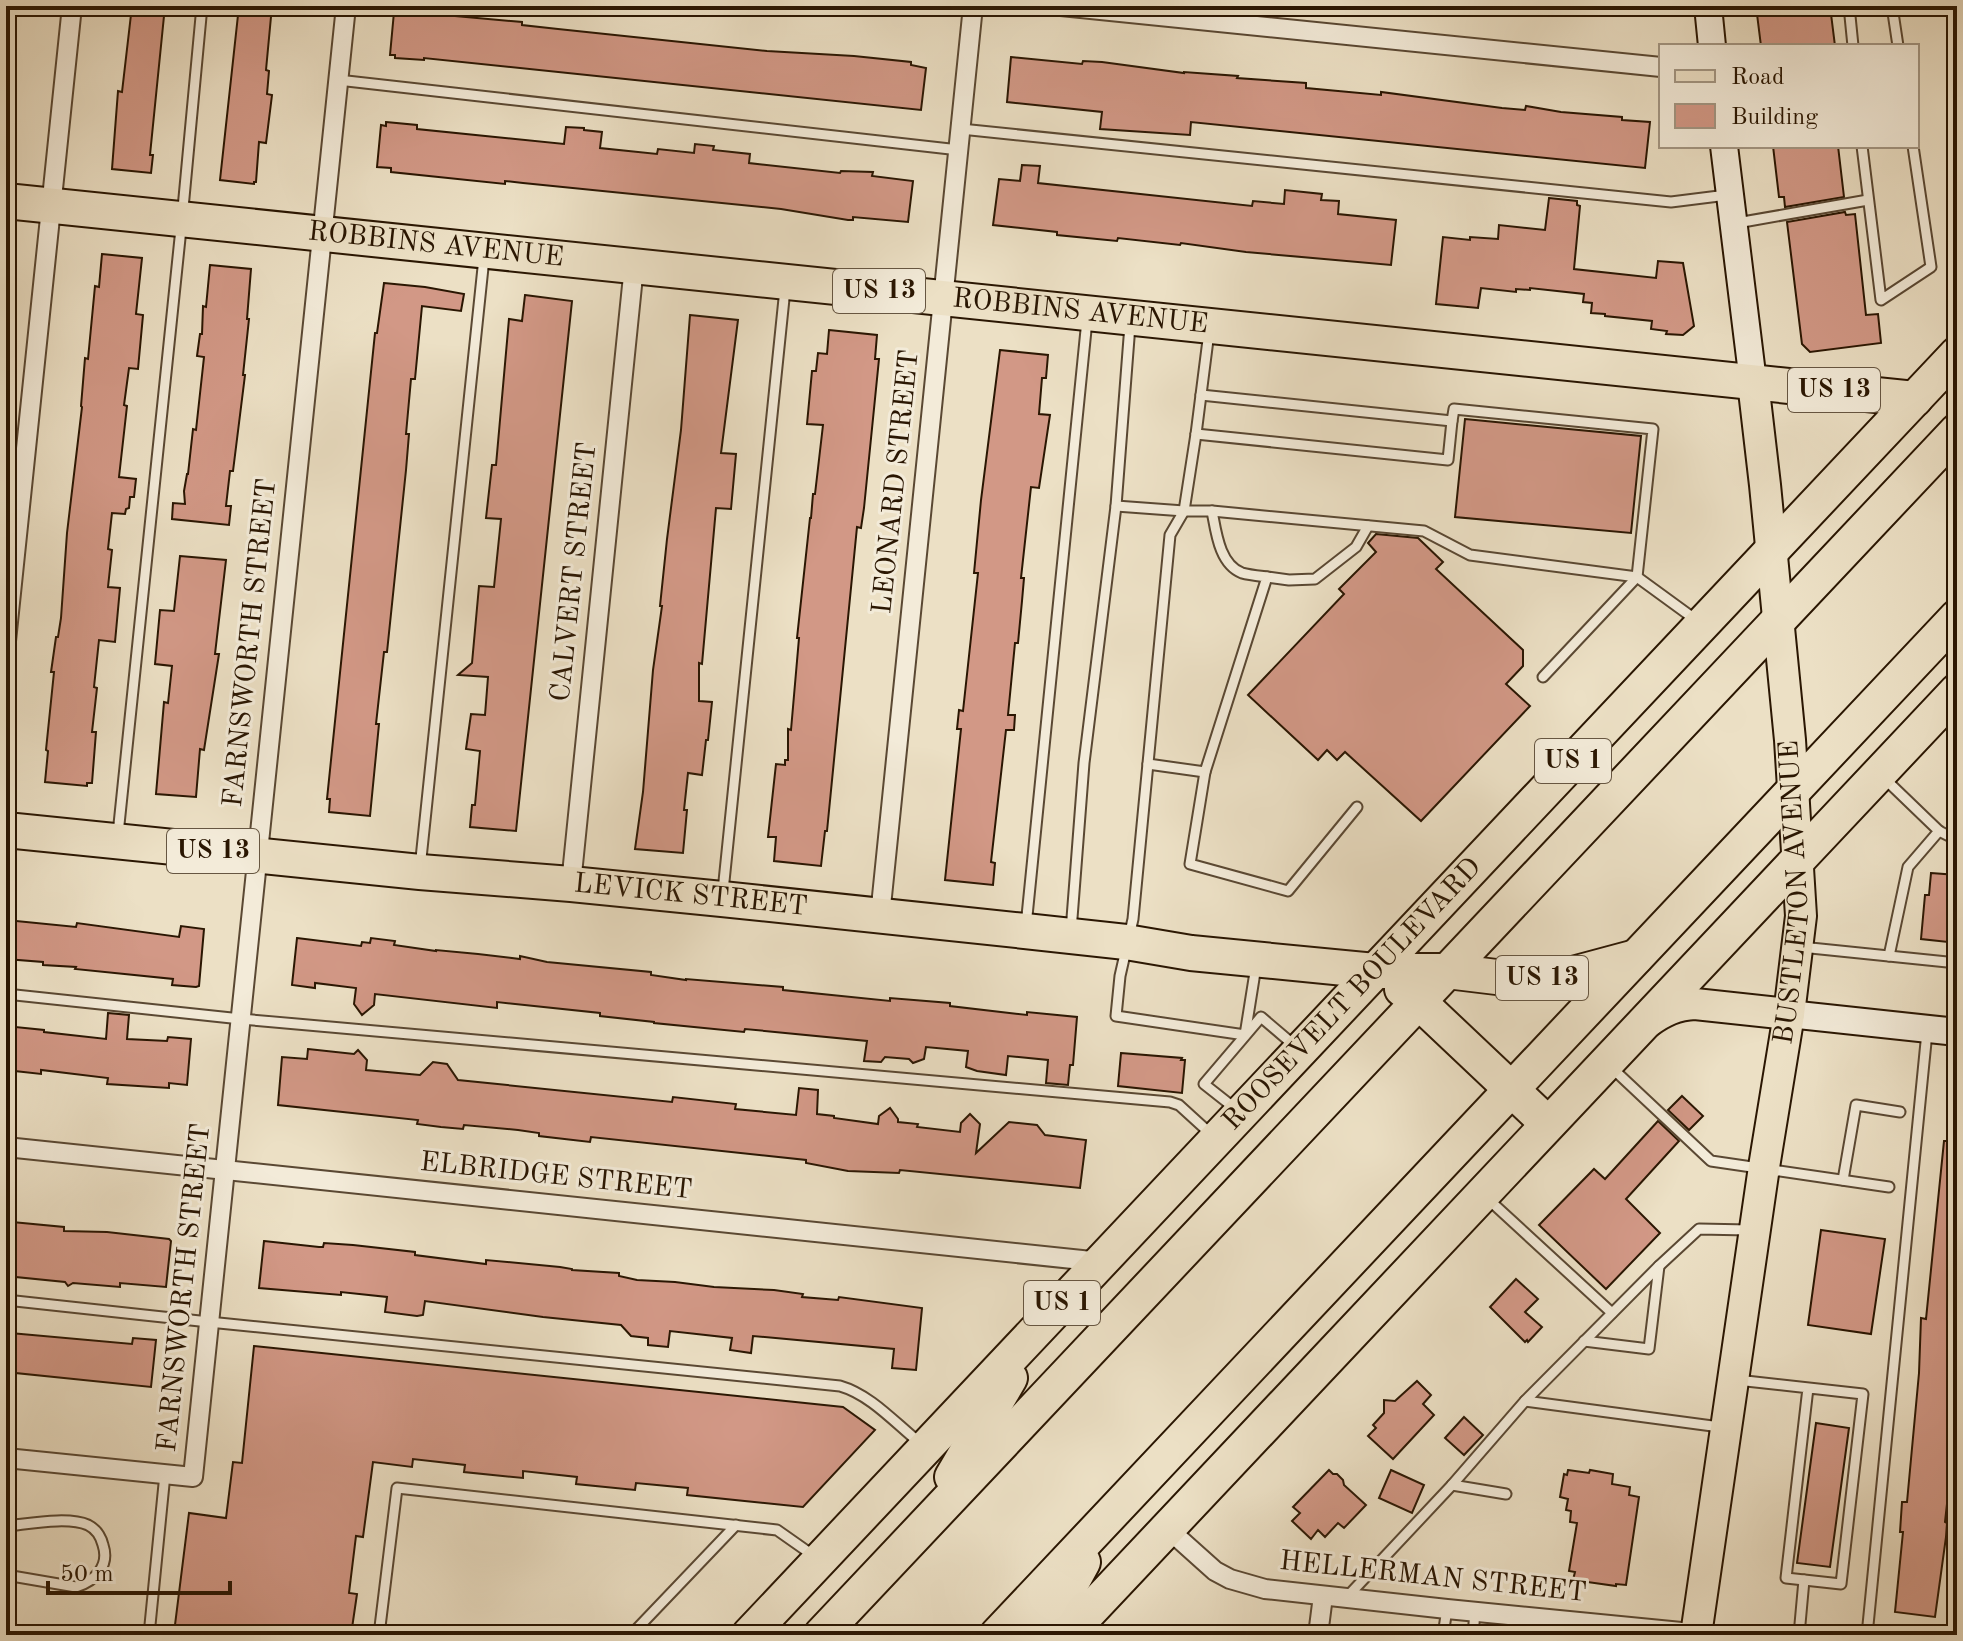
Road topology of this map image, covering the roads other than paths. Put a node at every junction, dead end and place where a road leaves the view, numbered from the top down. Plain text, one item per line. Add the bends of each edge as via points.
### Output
1 (72, 6) edge
2 (202, 6) edge
3 (346, 6) edge
4 (973, 6) edge
5 (1061, 6) edge
6 (1708, 6) edge
7 (1849, 6) edge
8 (1892, 6) edge
9 (1712, 44) edge
10 (1853, 44) edge
11 (1898, 44) edge
12 (1659, 67) edge
13 (338, 80) junction
14 (961, 129) junction
15 (1724, 148) edge
16 (1862, 148) edge
17 (1913, 148) edge
18 (959, 150) junction
19 (1730, 195) junction
20 (1868, 200) junction
21 (6, 201) edge
22 (51, 205) junction
23 (182, 219) junction
24 (1734, 223) junction
25 (322, 234) junction
26 (485, 250) junction
27 (634, 266) junction
28 (786, 282) junction
29 (943, 298) junction
30 (1088, 313) junction
31 (1131, 317) junction
32 (1209, 326) junction
33 (1957, 354) edge
34 (1753, 382) junction
35 (1201, 395) junction
36 (1915, 399) junction
37 (1452, 421) junction
38 (1957, 431) edge
39 (1196, 434) junction
40 (1116, 506) junction
41 (1184, 511) junction
42 (1212, 511) junction
43 (1368, 526) junction
44 (1771, 551) junction
45 (1267, 577) junction
46 (1637, 577) junction
47 (1957, 617) edge
48 (1778, 620) junction
49 (1702, 625) junction
50 (6, 641) edge
51 (1543, 677) dead end
52 (1949, 705) edge
53 (1148, 764) junction
54 (1205, 772) junction
55 (1879, 774) junction
56 (1794, 790) junction
57 (1357, 807) dead end
58 (6, 830) edge
59 (1939, 831) junction
60 (1957, 840) edge
61 (118, 841) junction
62 (257, 856) junction
63 (1798, 860) junction
64 (420, 872) junction
65 (571, 884) junction
66 (722, 899) junction
67 (880, 916) junction
68 (1025, 931) junction
69 (1071, 937) junction
70 (1126, 942) junction
71 (1798, 947) junction
72 (1889, 956) junction
73 (1636, 957) junction
74 (1257, 958) junction
75 (1957, 963) edge
76 (1375, 971) junction
77 (1447, 971) junction
78 (6, 994) edge
79 (1418, 1001) junction
80 (1789, 1014) junction
81 (241, 1019) junction
82 (1642, 1025) junction
83 (1927, 1028) junction
84 (1957, 1032) edge
85 (1245, 1035) junction
86 (1300, 1051) junction
87 (1606, 1063) junction
88 (1511, 1089) junction
89 (1900, 1112) dead end
90 (1241, 1114) junction
91 (1548, 1124) junction
92 (1217, 1139) junction
93 (6, 1147) edge
94 (1764, 1167) junction
95 (225, 1170) junction
96 (1843, 1180) junction
97 (1889, 1187) dead end
98 (1483, 1194) junction
99 (1755, 1231) junction
100 (1101, 1262) junction
101 (1659, 1266) junction
102 (6, 1300) edge
103 (1612, 1313) junction
104 (209, 1322) junction
105 (1038, 1329) junction
106 (1584, 1341) junction
107 (1733, 1379) junction
108 (1808, 1388) junction
109 (1525, 1401) junction
110 (1726, 1428) junction
111 (925, 1448) junction
112 (6, 1458) edge
113 (165, 1474) junction
114 (1452, 1485) junction
115 (1506, 1494) dead end
116 (1107, 1518) junction
117 (736, 1525) junction
118 (6, 1526) edge
119 (923, 1527) junction
120 (1167, 1528) junction
121 (820, 1561) junction
122 (6, 1575) edge
123 (1804, 1580) junction
124 (1323, 1596) junction
125 (1346, 1598) junction
126 (1447, 1609) junction
127 (1475, 1612) junction
128 (1701, 1634) edge
129 (149, 1635) edge
130 (379, 1635) edge
131 (631, 1635) edge
132 (749, 1635) edge
133 (821, 1635) edge
134 (997, 1635) edge
135 (1043, 1635) edge
136 (1067, 1635) edge
137 (1318, 1635) edge
138 (1443, 1635) edge
139 (1473, 1635) edge
140 (1799, 1635) edge
141 (1867, 1635) edge

1 - 22 street
2 - 23 lane
3 - 13 street, FARNSWORTH STREET
4 - 14 street, LEONARD STREET
5 - 12 street
6 - 9 main road
7 - 10 lane
8 - 11 lane
13 - 18 lane
13 - 25 street, FARNSWORTH STREET
14 - 18 street, LEONARD STREET
14 - 19 lane via 1671,202
15 - 19 main road, BUSTLETON AVENUE
16 - 20 lane
17 - 20 lane via 1931,267 1881,300
18 - 29 street, LEONARD STREET
19 - 24 main road, BUSTLETON AVENUE
20 - 24 lane
21 - 22 highway, ROBBINS AVENUE / US 13
22 - 23 highway, ROBBINS AVENUE / US 13
22 - 50 street
23 - 25 highway, ROBBINS AVENUE / US 13
23 - 61 lane
24 - 34 main road, BUSTLETON AVENUE
25 - 26 highway, ROBBINS AVENUE / US 13
25 - 62 street, FARNSWORTH STREET
26 - 27 highway, ROBBINS AVENUE / US 13
26 - 64 lane
27 - 28 highway, ROBBINS AVENUE / US 13
27 - 65 street, CALVERT STREET
28 - 29 highway, ROBBINS AVENUE / US 13
28 - 66 lane
29 - 30 highway, ROBBINS AVENUE / US 13
29 - 67 street, LEONARD STREET
30 - 31 highway, ROBBINS AVENUE / US 13
30 - 68 lane
31 - 32 highway, ROBBINS AVENUE / US 13
31 - 40 lane
32 - 34 highway, ROBBINS AVENUE / US 13
32 - 35 lane
33 - 36 highway, ROOSEVELT BOULEVARD / US 1
34 - 36 highway, ROBBINS AVENUE / US 13
34 - 44 main road, BUSTLETON AVENUE
35 - 37 lane
35 - 39 lane
36 - 44 highway, ROOSEVELT BOULEVARD / US 1
37 - 39 lane via 1448,460
37 - 46 lane via 1454,409 1653,429
38 - 48 highway, ROOSEVELT BOULEVARD / US 1
39 - 41 lane
40 - 41 lane
40 - 69 lane via 1084,763
41 - 42 lane
41 - 53 lane via 1170,535
42 - 43 lane
42 - 45 lane via 1218,546 1226,558 1239,572
43 - 45 lane via 1356,547 1315,579
43 - 46 lane via 1424,531 1470,555
44 - 48 main road, BUSTLETON AVENUE
44 - 49 highway, ROOSEVELT BOULEVARD / US 1
45 - 54 lane
46 - 49 lane
46 - 51 lane
47 - 56 highway
48 - 56 main road, BUSTLETON AVENUE
48 - 77 highway, ROOSEVELT BOULEVARD / US 1
49 - 76 highway, ROOSEVELT BOULEVARD / US 1
52 - 55 highway
53 - 54 lane
53 - 70 lane via 1133,919
54 - 57 lane via 1190,864 1288,891
55 - 59 lane
55 - 63 highway
56 - 63 main road, BUSTLETON AVENUE
56 - 73 highway
58 - 61 highway, LEVICK STREET / US 13
59 - 60 lane
59 - 72 lane via 1908,867
61 - 62 highway, LEVICK STREET / US 13
62 - 64 highway, LEVICK STREET / US 13
62 - 81 street, FARNSWORTH STREET
63 - 71 main road, BUSTLETON AVENUE
63 - 82 highway
64 - 65 highway, LEVICK STREET / US 13
65 - 66 highway, LEVICK STREET / US 13
66 - 67 highway, LEVICK STREET / US 13
67 - 68 highway, LEVICK STREET / US 13
68 - 69 highway, LEVICK STREET / US 13
69 - 70 highway, LEVICK STREET / US 13
70 - 74 highway, LEVICK STREET / US 13
70 - 85 lane via 1116,1016
71 - 72 lane
71 - 80 main road, BUSTLETON AVENUE
72 - 75 lane
73 - 77 highway, LEVICK STREET / US 13 via 1540,978
73 - 88 highway
74 - 76 highway, LEVICK STREET / US 13
74 - 85 lane
76 - 77 highway, LEVICK STREET / US 13
76 - 79 highway, LEVICK STREET / US 13
76 - 86 highway, ROOSEVELT BOULEVARD / US 1
77 - 79 highway, ROOSEVELT BOULEVARD / US 1
78 - 81 lane
79 - 88 highway, LEVICK STREET / US 13
79 - 119 highway, ROOSEVELT BOULEVARD / US 1
80 - 82 main road via 1695,1004 1661,1013
80 - 83 main road
80 - 94 main road, BUSTLETON AVENUE
81 - 92 lane via 1170,1102
81 - 95 street, FARNSWORTH STREET
82 - 87 highway
83 - 84 main road
83 - 141 lane
85 - 86 lane via 1261,1017
85 - 90 lane via 1204,1084
86 - 90 highway, ROOSEVELT BOULEVARD / US 1
87 - 91 highway
87 - 94 lane via 1711,1161
88 - 91 highway, LEVICK STREET / US 13
88 - 116 highway
89 - 96 lane via 1856,1105
90 - 92 highway, ROOSEVELT BOULEVARD / US 1
91 - 98 highway
92 - 100 highway, ROOSEVELT BOULEVARD / US 1
93 - 95 street, ELBRIDGE STREET
94 - 96 lane
94 - 99 main road, BUSTLETON AVENUE
95 - 100 street, ELBRIDGE STREET
95 - 104 street, FARNSWORTH STREET
96 - 97 lane
98 - 103 lane
98 - 120 highway
99 - 101 lane via 1699,1229
99 - 107 main road, BUSTLETON AVENUE
100 - 105 highway, ROOSEVELT BOULEVARD / US 1
101 - 103 lane
101 - 106 lane via 1649,1349
102 - 104 lane
103 - 106 lane
104 - 111 lane via 840,1386 864,1396
104 - 113 street, FARNSWORTH STREET via 193,1477
105 - 111 highway, ROOSEVELT BOULEVARD / US 1
105 - 119 highway
106 - 109 lane
107 - 108 lane
107 - 110 main road, BUSTLETON AVENUE
108 - 123 lane via 1786,1578
108 - 123 lane via 1863,1394 1841,1584
109 - 110 lane
109 - 114 lane
110 - 128 main road, BUSTLETON AVENUE
111 - 121 highway, ROOSEVELT BOULEVARD / US 1
112 - 113 street
113 - 129 lane
114 - 115 lane
114 - 125 lane
116 - 134 highway
116 - 135 highway
117 - 121 lane via 777,1530
117 - 130 lane via 397,1488
117 - 131 lane
118 - 122 lane via 69,1521 88,1525 102,1540 105,1561 94,1578 76,1587
119 - 133 highway, ROOSEVELT BOULEVARD / US 1
120 - 124 street, HELLERMAN STREET via 1230,1579
120 - 136 highway
121 - 132 highway, ROOSEVELT BOULEVARD / US 1
123 - 140 lane
124 - 125 street, HELLERMAN STREET
124 - 137 street
125 - 126 street, HELLERMAN STREET
126 - 127 street, HELLERMAN STREET
126 - 138 lane
127 - 128 street, HELLERMAN STREET
127 - 139 lane

